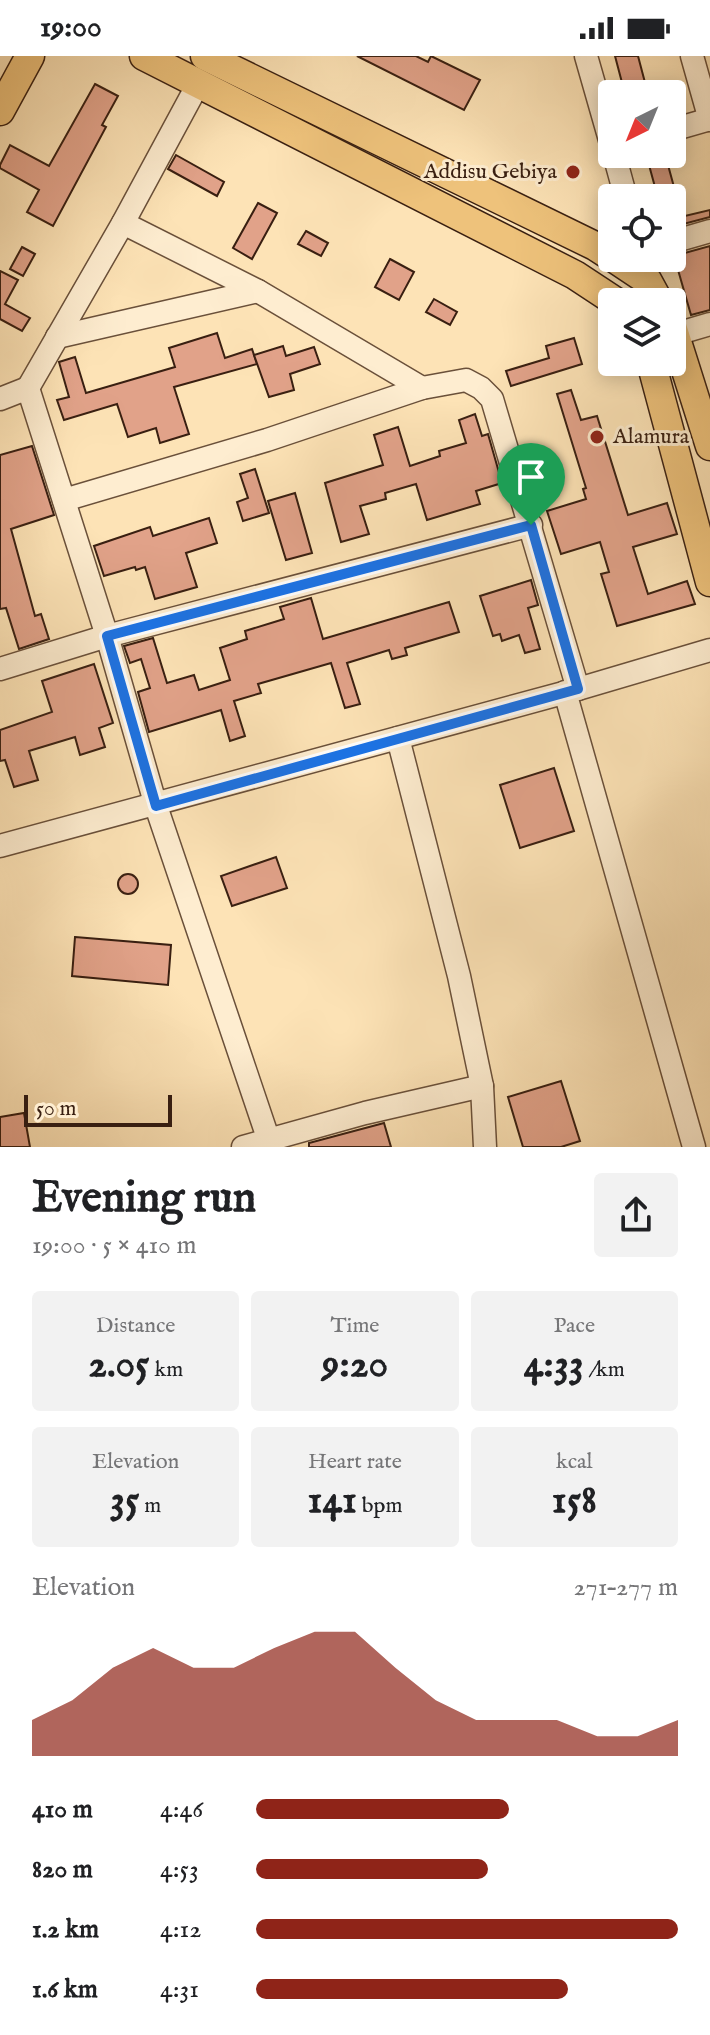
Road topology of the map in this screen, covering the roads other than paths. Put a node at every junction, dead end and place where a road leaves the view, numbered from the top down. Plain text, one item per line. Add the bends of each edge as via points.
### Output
1 (30, 56) edge
2 (144, 56) edge
3 (205, 56) edge
4 (565, 56) edge
5 (692, 56) edge
6 (588, 62) edge
7 (198, 84) junction
8 (598, 97) edge
9 (0, 111) edge
10 (710, 120) edge
11 (686, 126) edge
12 (123, 223) junction
13 (710, 231) edge
14 (686, 238) edge
15 (598, 248) edge
16 (598, 290) edge
17 (258, 291) junction
18 (710, 324) edge
19 (686, 328) edge
20 (57, 337) junction
21 (686, 369) edge
22 (655, 376) edge
23 (28, 388) junction
24 (422, 388) junction
25 (0, 399) edge
26 (709, 443) edge
27 (64, 500) junction
28 (531, 525) junction
29 (710, 582) edge
30 (107, 636) junction
31 (710, 650) edge
32 (0, 669) edge
33 (572, 691) junction
34 (398, 738) junction
35 (156, 806) junction
36 (0, 846) edge
37 (482, 1086) junction
38 (268, 1138) junction
39 (243, 1147) edge
40 (485, 1147) edge
41 (694, 1147) edge

1 - 9 main road
2 - 7 main road
3 - 15 main road
4 - 6 street
5 - 10 street
6 - 8 street
7 - 12 street
7 - 16 main road
10 - 11 street
12 - 17 street
12 - 20 street
13 - 14 street
17 - 20 street
17 - 24 street
18 - 19 street
20 - 23 street
21 - 26 main road
22 - 29 main road
23 - 25 street
23 - 27 street
24 - 27 street
24 - 28 street via 466,380 492,399
27 - 30 street
28 - 30 street
28 - 33 street
30 - 32 street
30 - 35 street
31 - 33 street
33 - 34 street
33 - 41 street
34 - 35 street
34 - 37 street
35 - 36 street
35 - 38 street
37 - 38 street
37 - 40 street
38 - 39 street

